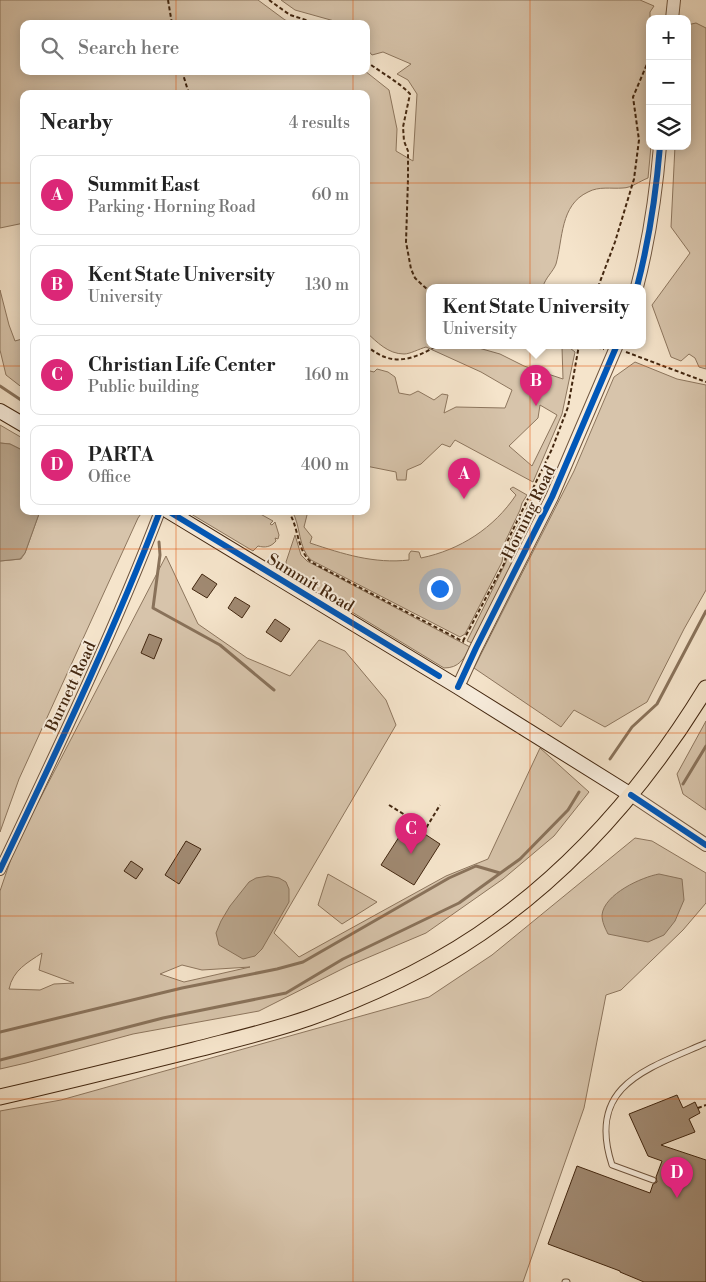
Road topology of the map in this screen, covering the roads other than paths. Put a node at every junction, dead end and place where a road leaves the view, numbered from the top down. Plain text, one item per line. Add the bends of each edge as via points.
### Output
1 (674, 0) edge
2 (672, 15) edge
3 (660, 150) edge
4 (638, 284) edge
5 (616, 349) edge
6 (0, 411) edge
7 (20, 423) edge
8 (158, 515) edge
9 (175, 515) edge
10 (458, 687) junction
11 (706, 688) edge
12 (631, 795) junction
13 (706, 845) edge
14 (0, 870) edge
15 (706, 1043) edge
16 (0, 1097) edge
17 (653, 1180) dead end

1 - 2 street
3 - 4 street via 653,210
5 - 10 street, Horning Road via 552,497
6 - 7 main road
8 - 14 street, Burnett Road via 108,636
9 - 10 main road, Summit Road
10 - 12 main road, Summit Road
11 - 12 main road via 662,757
12 - 13 street, Summit Road
12 - 16 main road via 582,849 498,921 433,962 366,995 307,1018 250,1035
15 - 17 lane via 634,1077 618,1093 607,1114 606,1147 612,1165

